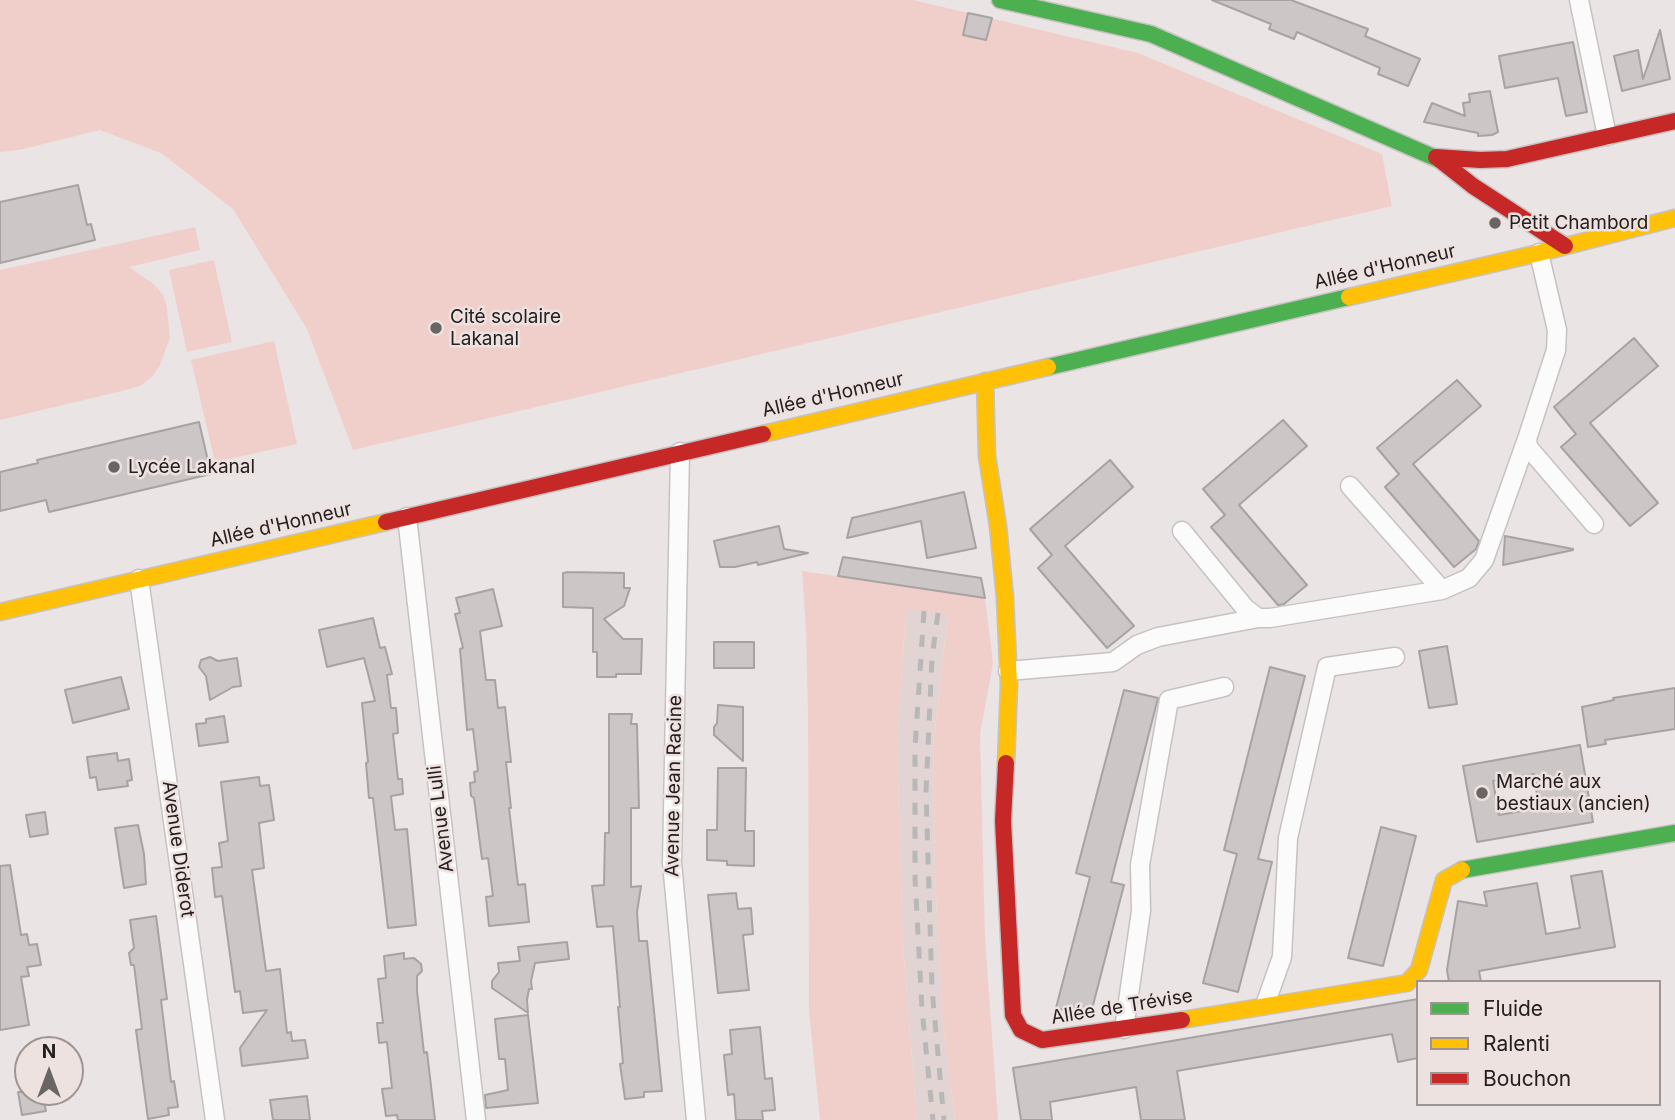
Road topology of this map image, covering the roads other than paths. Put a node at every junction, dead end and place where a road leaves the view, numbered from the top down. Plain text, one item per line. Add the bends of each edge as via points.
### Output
1 (1000, 0) edge
2 (1579, 0) edge
3 (1675, 121) edge
4 (1607, 136) junction
5 (1436, 157) junction
6 (1675, 218) edge
7 (1564, 246) junction
8 (1539, 253) junction
9 (985, 381) junction
10 (1527, 439) junction
11 (680, 452) junction
12 (1350, 486) dead end
13 (407, 517) junction
14 (1594, 524) dead end
15 (1182, 531) dead end
16 (139, 579) junction
17 (1441, 590) junction
18 (0, 612) edge
19 (1258, 618) junction
20 (1395, 657) dead end
21 (1008, 671) junction
22 (1224, 687) dead end
23 (1675, 833) edge
24 (1265, 1005) junction
25 (1124, 1029) junction
26 (215, 1120) edge
27 (476, 1120) edge
28 (696, 1120) edge

1 - 5 main road via 1151,34
2 - 4 street
3 - 4 main road
4 - 5 main road via 1507,159
5 - 7 main road
6 - 7 main road, Allée d'Honneur
7 - 8 main road, Allée d'Honneur
8 - 9 main road, Allée d'Honneur
8 - 10 street via 1557,330 1556,350
9 - 11 main road, Allée d'Honneur
9 - 21 main road, Allée de Trévise via 987,456 998,526
10 - 14 street via 1528,447
10 - 17 street via 1484,560 1469,578
11 - 13 main road, Allée d'Honneur
11 - 28 street, Avenue Jean Racine via 672,863
12 - 17 street
13 - 16 main road, Allée d'Honneur
13 - 27 street, Avenue Lulli
15 - 19 street
16 - 18 main road, Allée d'Honneur
16 - 26 street, Avenue Diderot
17 - 19 street
19 - 21 street via 1158,637 1113,662
20 - 24 street via 1327,667 1288,838 1282,957
21 - 25 main road, Allée de Trévise via 1003,821 1013,1015 1021,1030 1042,1040
22 - 25 street via 1169,700 1140,865 1141,911
23 - 24 main road, Allée de Trévise via 1466,868 1444,880 1419,970 1407,983
24 - 25 main road, Allée de Trévise

